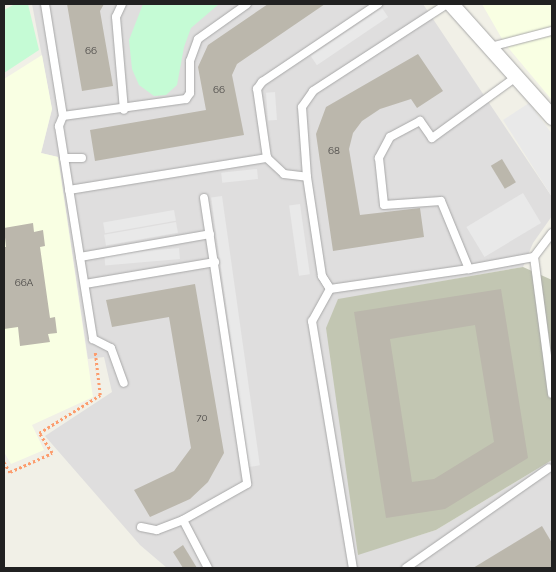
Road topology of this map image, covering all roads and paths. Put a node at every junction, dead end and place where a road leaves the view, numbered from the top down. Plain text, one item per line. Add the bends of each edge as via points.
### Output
1 (45, 4) edge
2 (122, 4) edge
3 (248, 4) edge
4 (378, 4) edge
5 (447, 4) edge
6 (451, 4) edge
7 (552, 31) edge
8 (490, 47) junction
9 (516, 77) junction
10 (124, 110) junction
11 (63, 116) junction
12 (552, 117) edge
13 (64, 158) junction
14 (82, 158) dead end
15 (267, 158) junction
16 (307, 178) junction
17 (69, 190) junction
18 (204, 198) dead end
19 (210, 234) junction
20 (552, 234) edge
21 (80, 257) junction
22 (534, 257) junction
23 (215, 262) junction
24 (469, 269) junction
25 (85, 284) junction
26 (330, 289) junction
27 (93, 339) junction
28 (124, 383) dead end
29 (552, 394) edge
30 (4, 462) edge
31 (551, 469) edge
32 (183, 520) junction
33 (141, 527) dead end
34 (208, 568) edge
35 (353, 568) edge
36 (406, 568) edge

1 - 11 lane
2 - 10 lane via 116,17
3 - 10 lane via 198,39 190,61 189,96
4 - 15 lane via 262,82 257,89
5 - 16 lane via 313,90 302,107
6 - 8 street
7 - 8 lane
8 - 9 street
9 - 12 street
9 - 24 lane via 432,138 420,121 390,137 379,158 384,205 441,201
10 - 11 lane
11 - 13 lane via 59,126
13 - 14 lane
13 - 17 lane
15 - 16 lane via 284,174
15 - 17 lane
16 - 26 lane via 322,276
17 - 21 lane
18 - 19 lane
19 - 21 lane
19 - 23 lane
20 - 22 lane
21 - 25 lane
22 - 24 lane
22 - 29 lane
23 - 25 lane
23 - 32 lane via 247,484
24 - 26 lane
25 - 27 lane
26 - 35 lane via 312,321
27 - 28 lane via 111,348
27 - 30 path via 100,395 39,433 52,453 10,472
31 - 36 lane
32 - 33 lane via 157,530
32 - 34 lane

